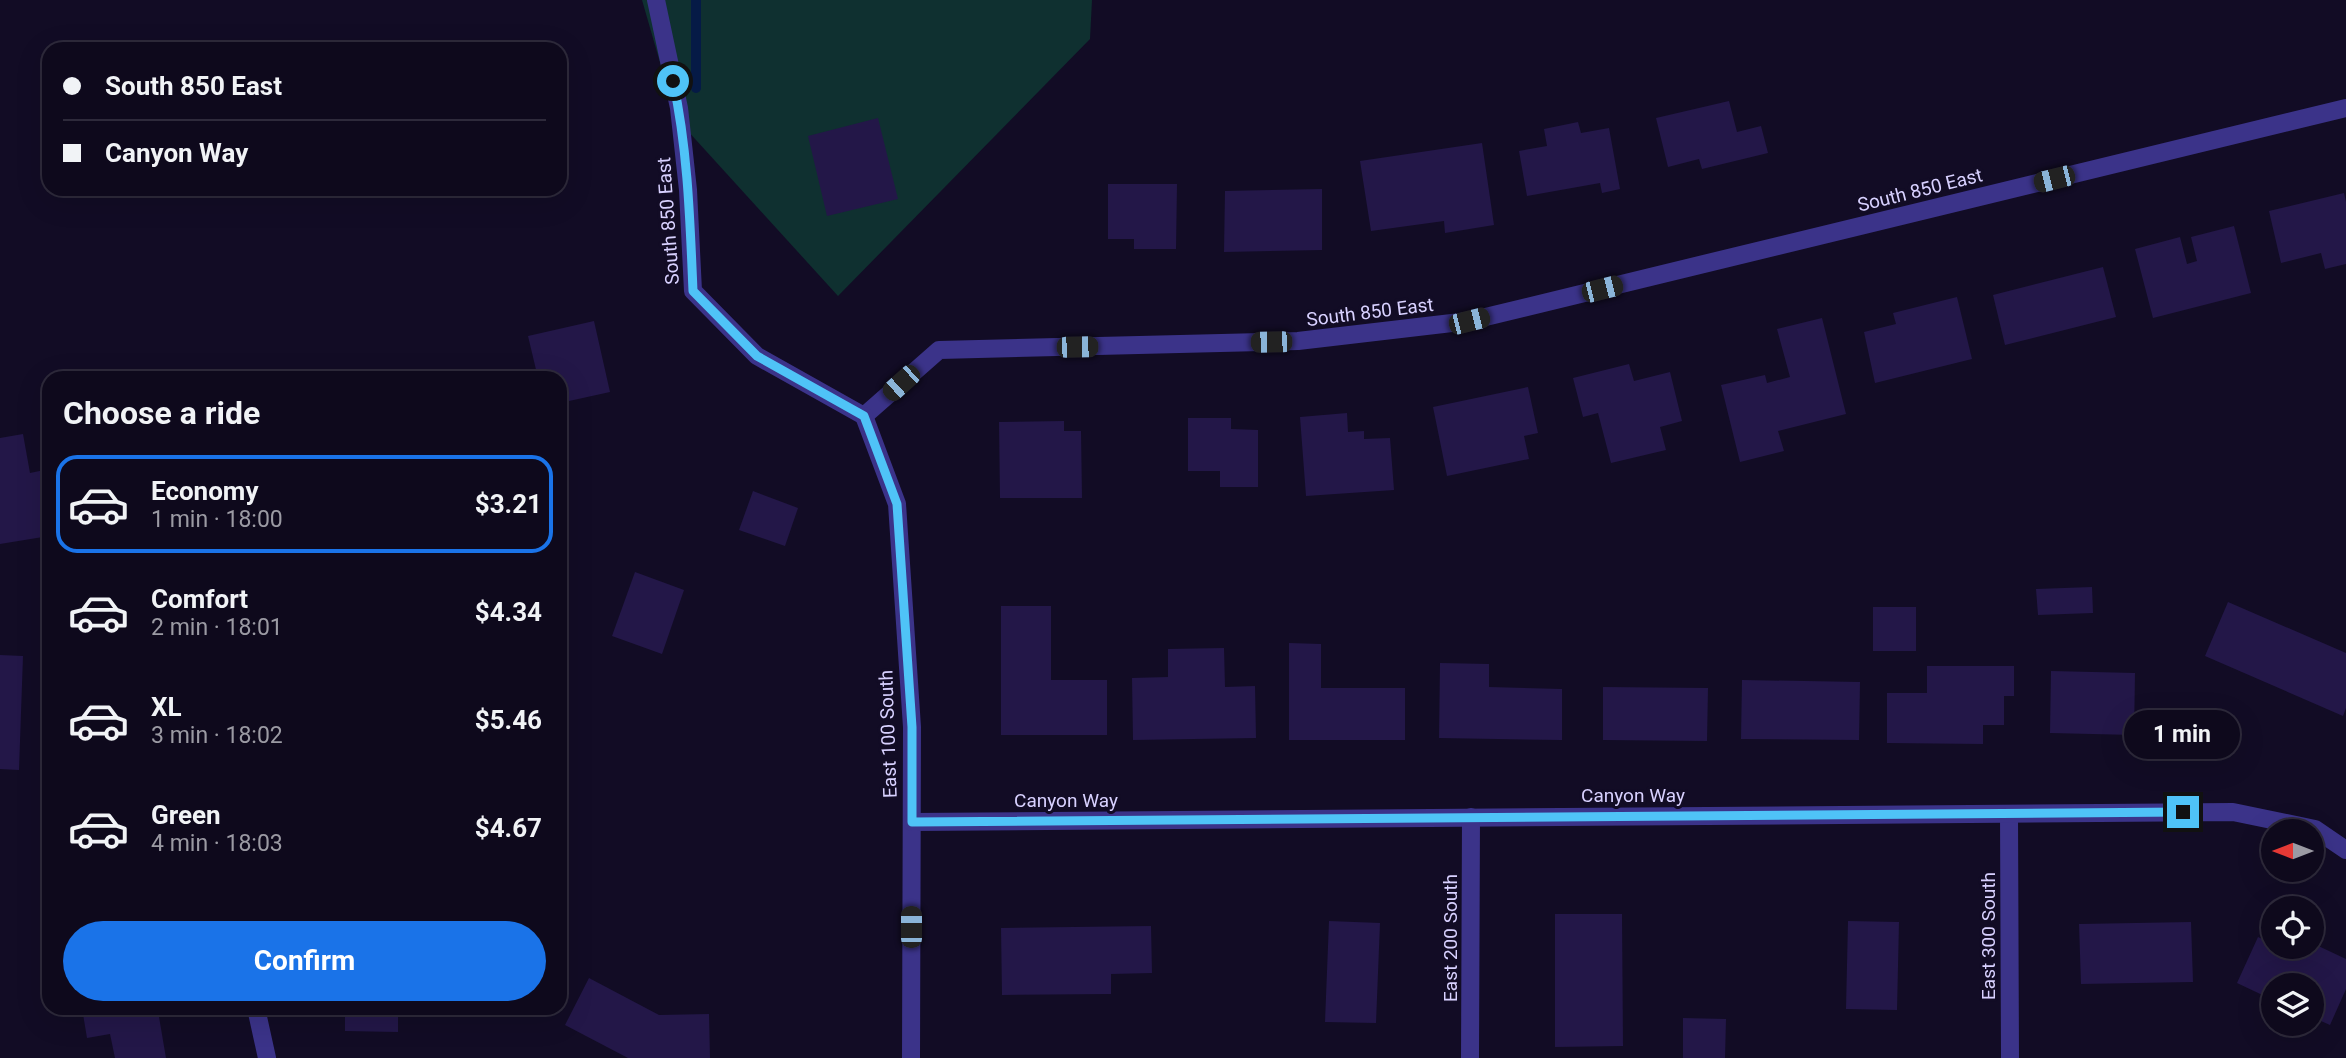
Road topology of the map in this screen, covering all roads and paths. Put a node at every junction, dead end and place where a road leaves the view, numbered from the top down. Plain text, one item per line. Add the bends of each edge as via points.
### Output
1 (656, 0) edge
2 (2346, 108) edge
3 (864, 416) junction
4 (2009, 814) junction
5 (1471, 817) junction
6 (912, 822) junction
7 (2346, 850) edge
8 (258, 1015) edge
9 (267, 1058) edge
10 (911, 1058) edge
11 (1471, 1058) edge
12 (2010, 1058) edge

1 - 3 street, South 850 East via 679,108 693,291 757,356
2 - 3 street, South 850 East via 1469,321 1298,341 939,350
3 - 6 street, East 100 South via 897,504 912,727
4 - 5 street, Canyon Way
4 - 7 street, Canyon Way via 2233,812 2315,830
4 - 12 street, East 300 South
5 - 6 street, Canyon Way
5 - 11 street, East 200 South
6 - 10 street, East 100 South
8 - 9 street

